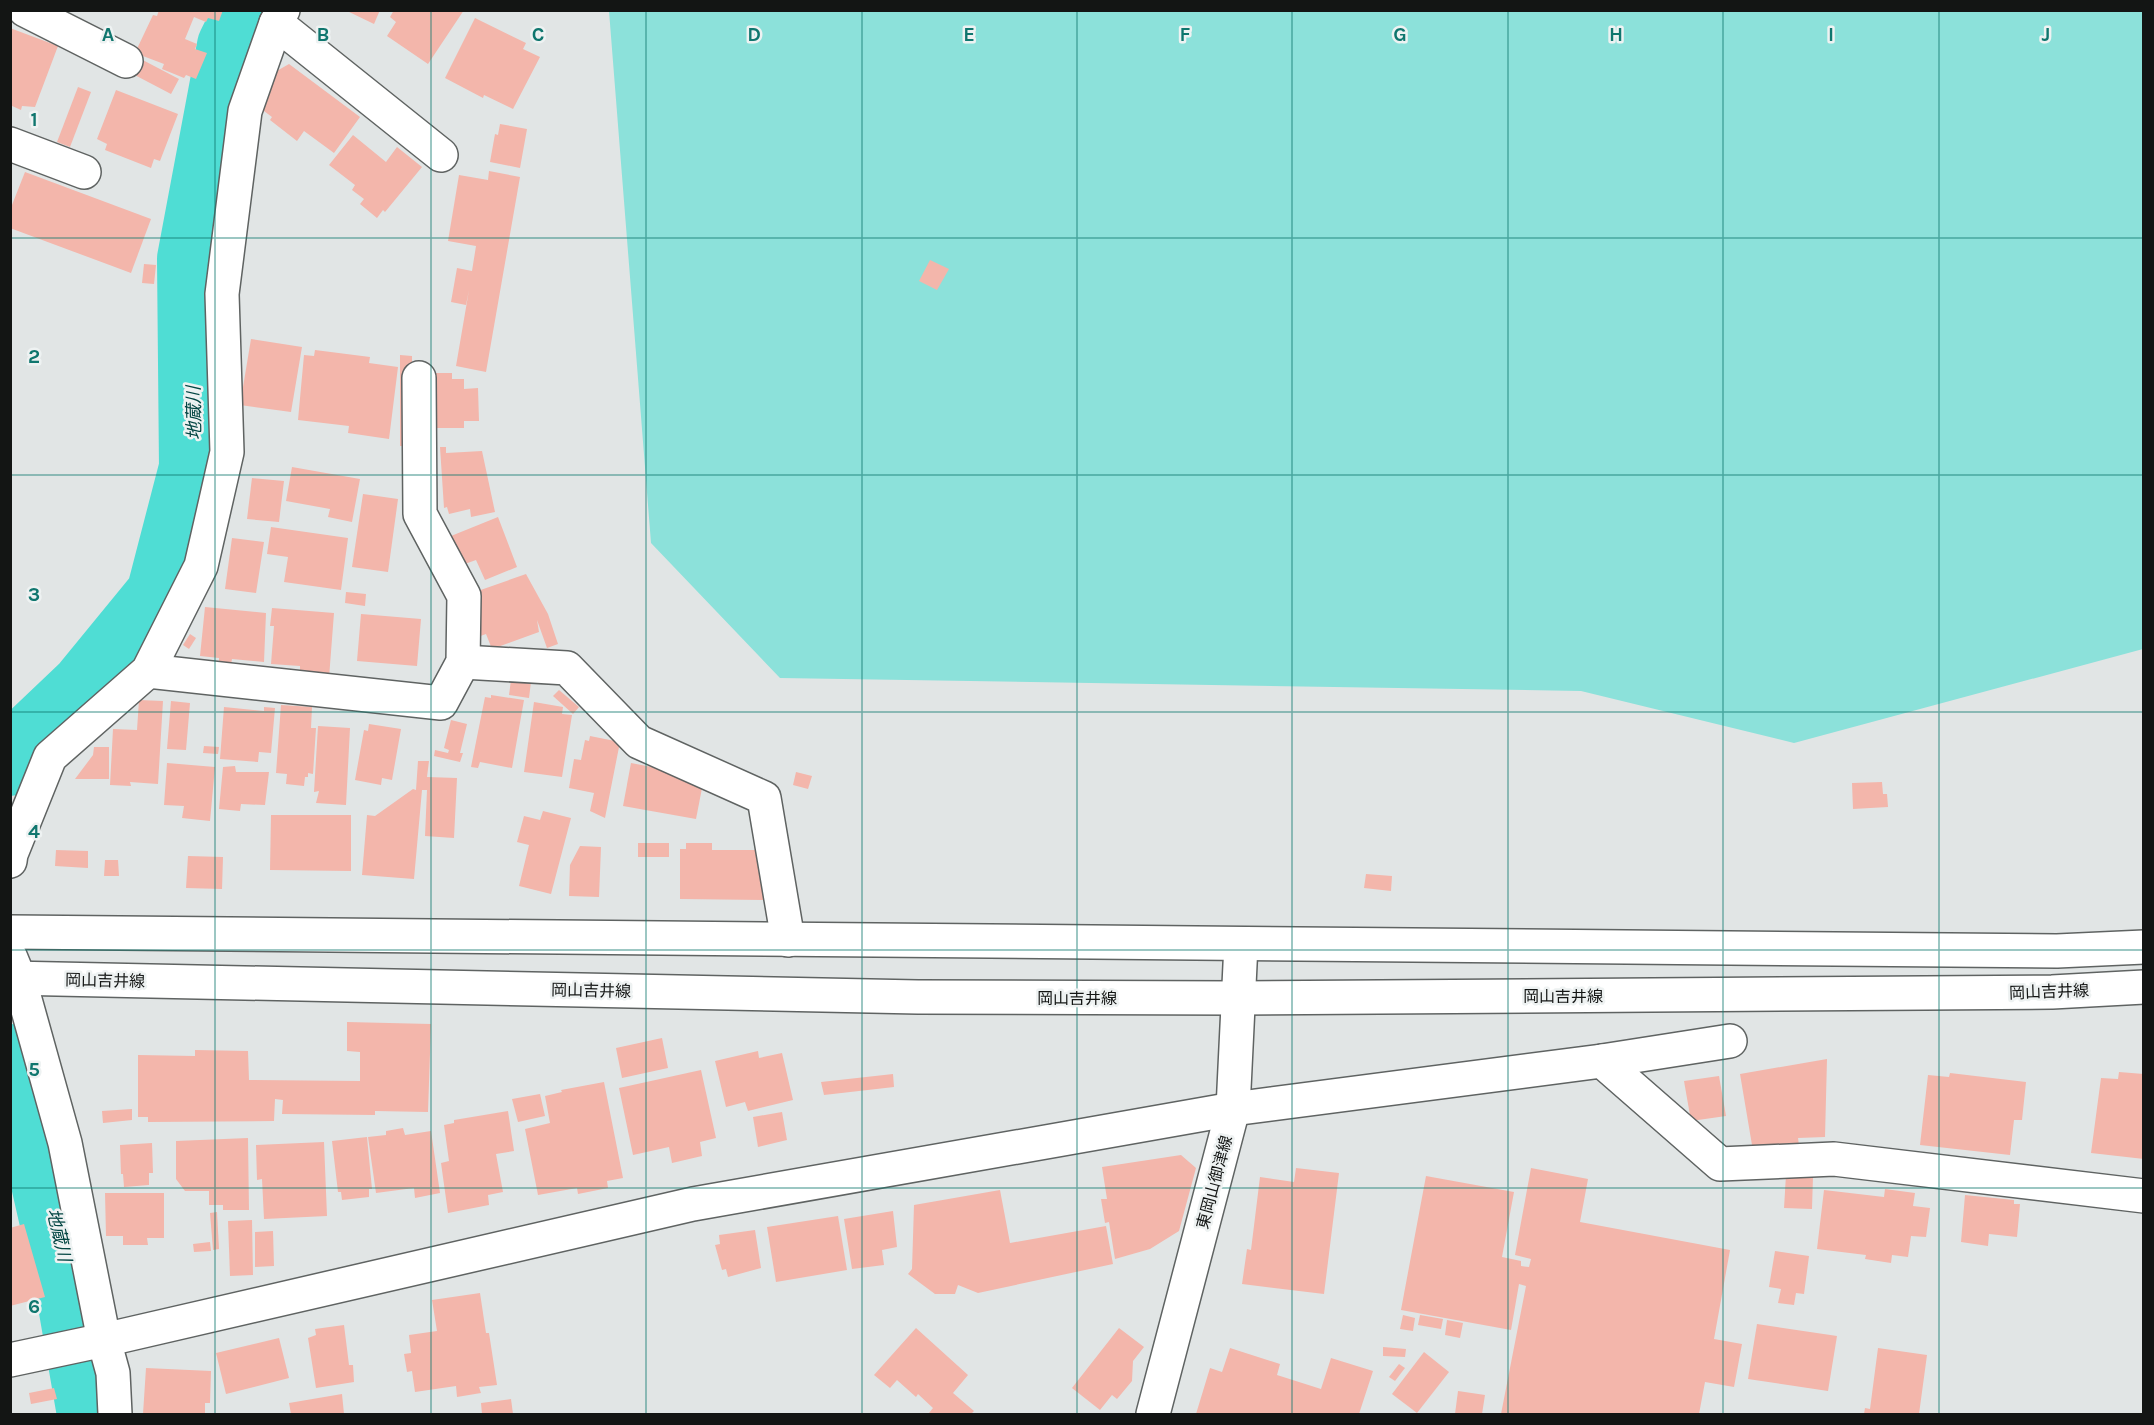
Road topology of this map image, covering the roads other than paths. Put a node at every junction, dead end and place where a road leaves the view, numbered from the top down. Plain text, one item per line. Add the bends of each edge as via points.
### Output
1 (26, 10) edge
2 (280, 17) edge
3 (126, 61) dead end
4 (10, 144) edge
5 (441, 155) dead end
6 (84, 172) dead end
7 (419, 378) dead end
8 (463, 662) junction
9 (148, 671) junction
10 (10, 861) edge
11 (10, 932) edge
12 (788, 940) junction
13 (1241, 944) junction
14 (2144, 947) edge
15 (13, 971) edge
16 (2144, 987) edge
17 (1239, 998) junction
18 (1730, 1041) dead end
19 (1602, 1061) junction
20 (1233, 1109) junction
21 (2144, 1196) edge
22 (104, 1341) junction
23 (10, 1360) edge
24 (115, 1414) edge
25 (1154, 1414) edge

1 - 3 street
2 - 5 street
2 - 9 street via 245,111 222,294 227,452 201,566
4 - 6 street
7 - 8 street via 420,514 464,596
8 - 9 street via 441,703
8 - 12 street via 567,668 639,742 764,798
9 - 10 street via 50,757
11 - 12 street
12 - 13 street
13 - 14 street via 2045,951
13 - 17 street, 東岡山御津線
15 - 17 street, 岡山吉井線 via 918,998
15 - 22 street via 65,1143
16 - 17 street, 岡山吉井線 via 2040,993
17 - 20 street, 東岡山御津線
18 - 19 street
19 - 20 street
19 - 21 street via 1720,1164 1834,1159
20 - 22 street via 693,1204
20 - 25 street, 東岡山御津線
22 - 23 street
22 - 24 street via 113,1373

